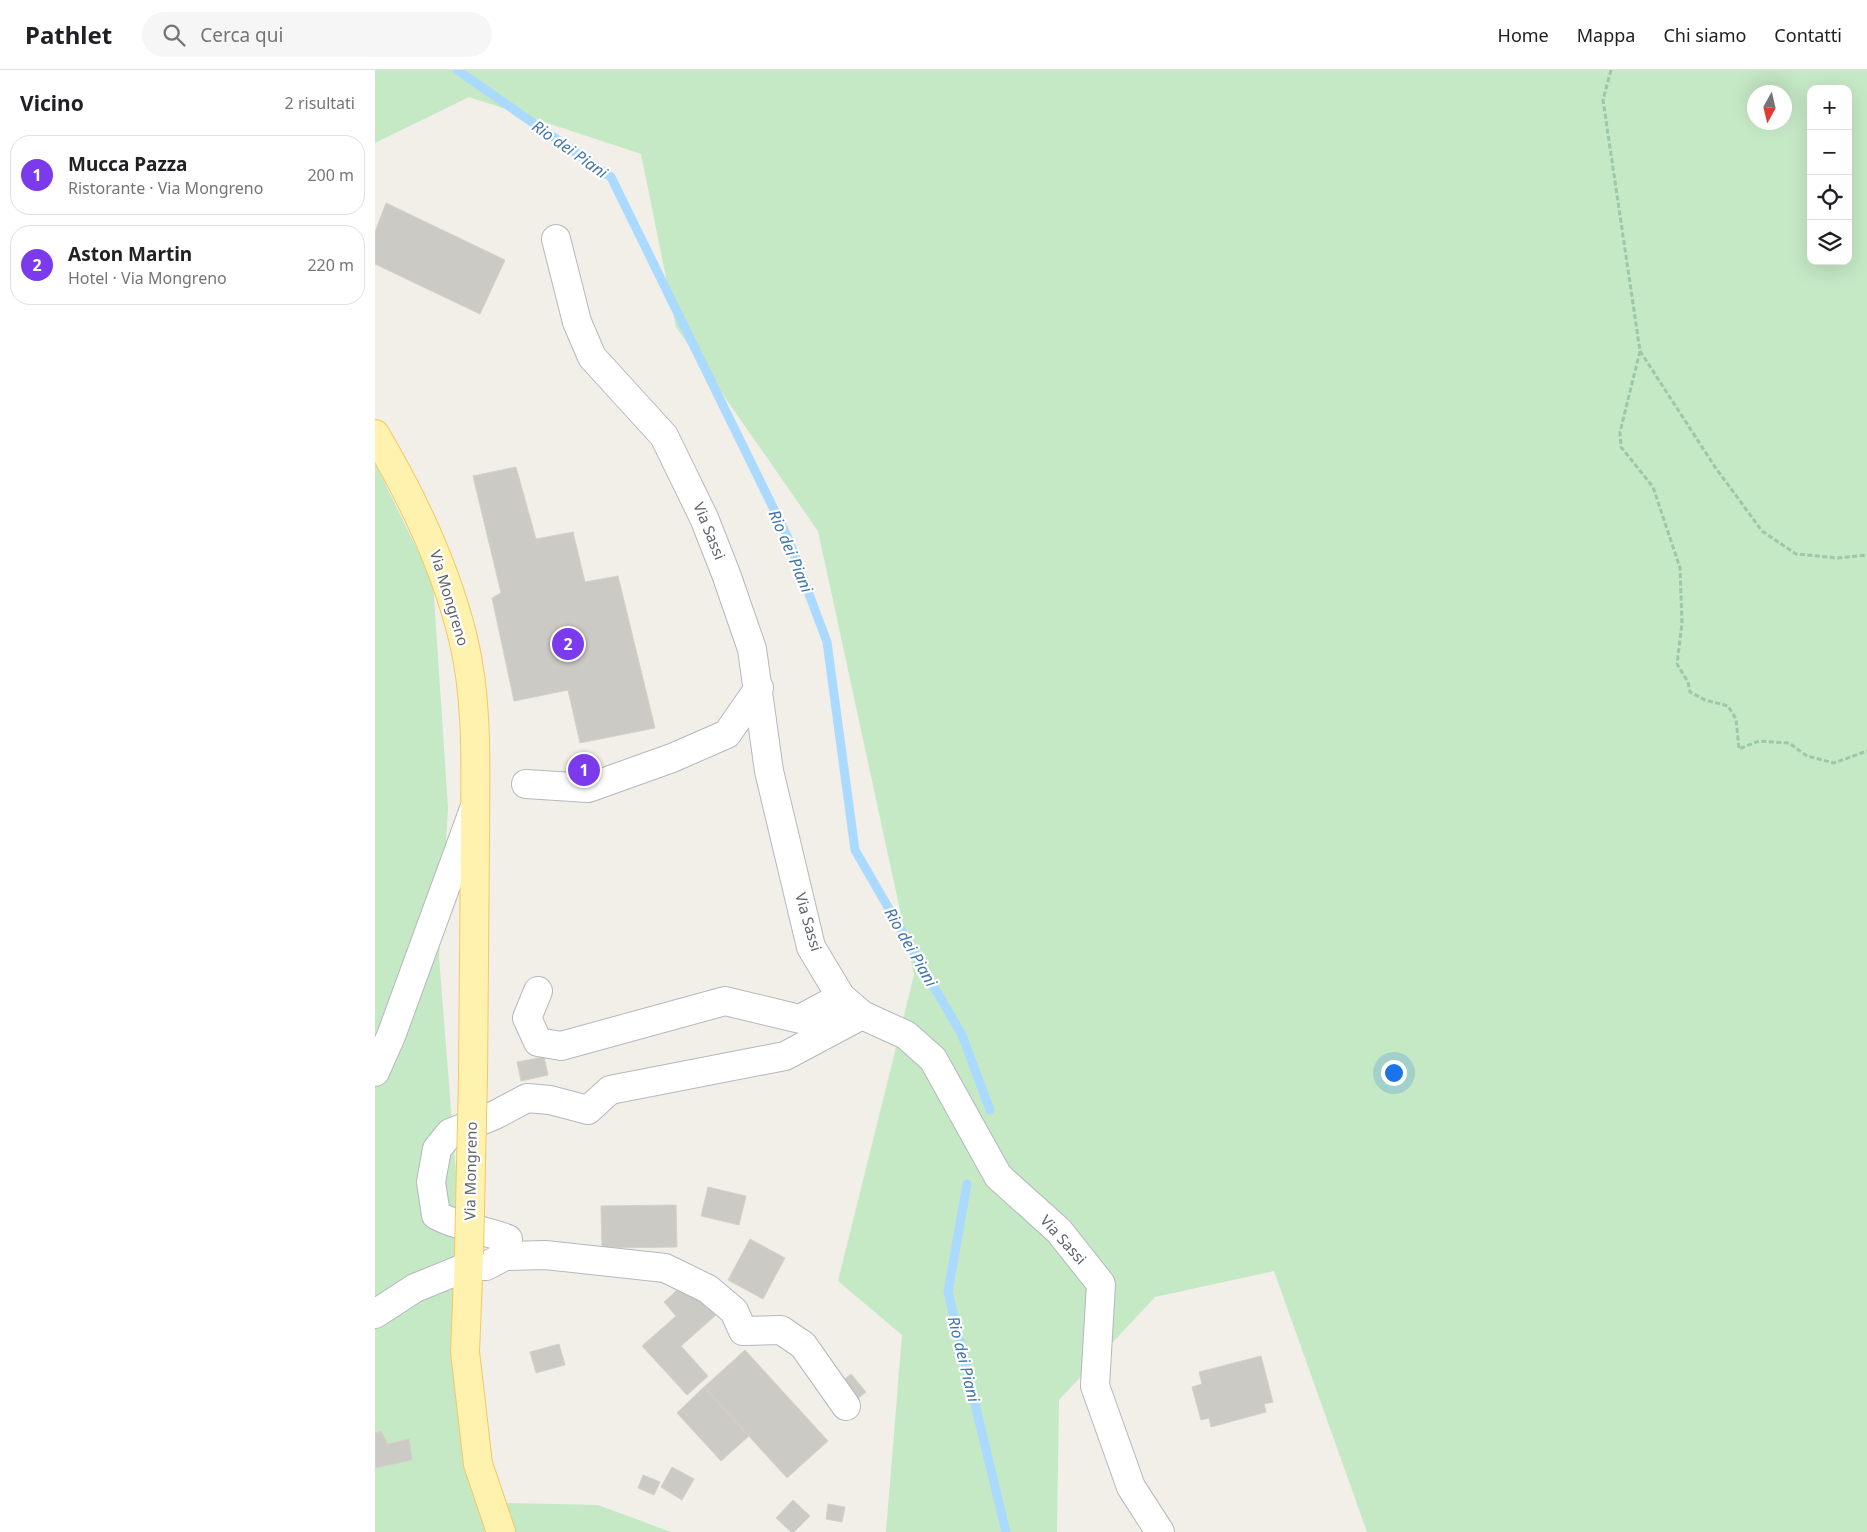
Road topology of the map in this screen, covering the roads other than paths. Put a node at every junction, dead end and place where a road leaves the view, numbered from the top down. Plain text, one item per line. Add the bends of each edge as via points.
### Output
1 (557, 239) dead end
2 (375, 434) edge
3 (759, 688) junction
4 (526, 784) dead end
5 (475, 806) junction
6 (538, 991) dead end
7 (841, 997) junction
8 (862, 1016) junction
9 (375, 1072) edge
10 (505, 1256) junction
11 (469, 1260) junction
12 (375, 1314) edge
13 (845, 1406) dead end
14 (501, 1532) edge
15 (1160, 1532) edge

1 - 3 street, Via Sassi via 577,322 592,357 664,436 704,518 752,649
2 - 5 main road, Via Mongreno via 429,536 463,639 474,728
3 - 4 street via 727,734 672,758 588,788
3 - 7 street, Via Sassi via 769,771 811,947
5 - 9 street, Via Mongreno
5 - 11 main road, Via Mongreno, bridge
6 - 7 street via 527,1018 538,1042 561,1046 725,1002 800,1019
7 - 8 street, Via Sassi
8 - 10 street via 785,1056 610,1090 588,1110 527,1098 495,1116 449,1132 437,1149 431,1182 436,1215 451,1223 478,1228 507,1239
8 - 15 street, Via Sassi via 906,1036 933,1059 998,1176 1059,1231 1101,1284 1095,1386 1131,1487
10 - 11 street via 486,1266
10 - 13 street via 545,1255 665,1268 687,1277 734,1311 743,1331 781,1330 803,1345
11 - 12 street via 415,1288
11 - 14 main road, Via Mongreno via 465,1352 478,1464

